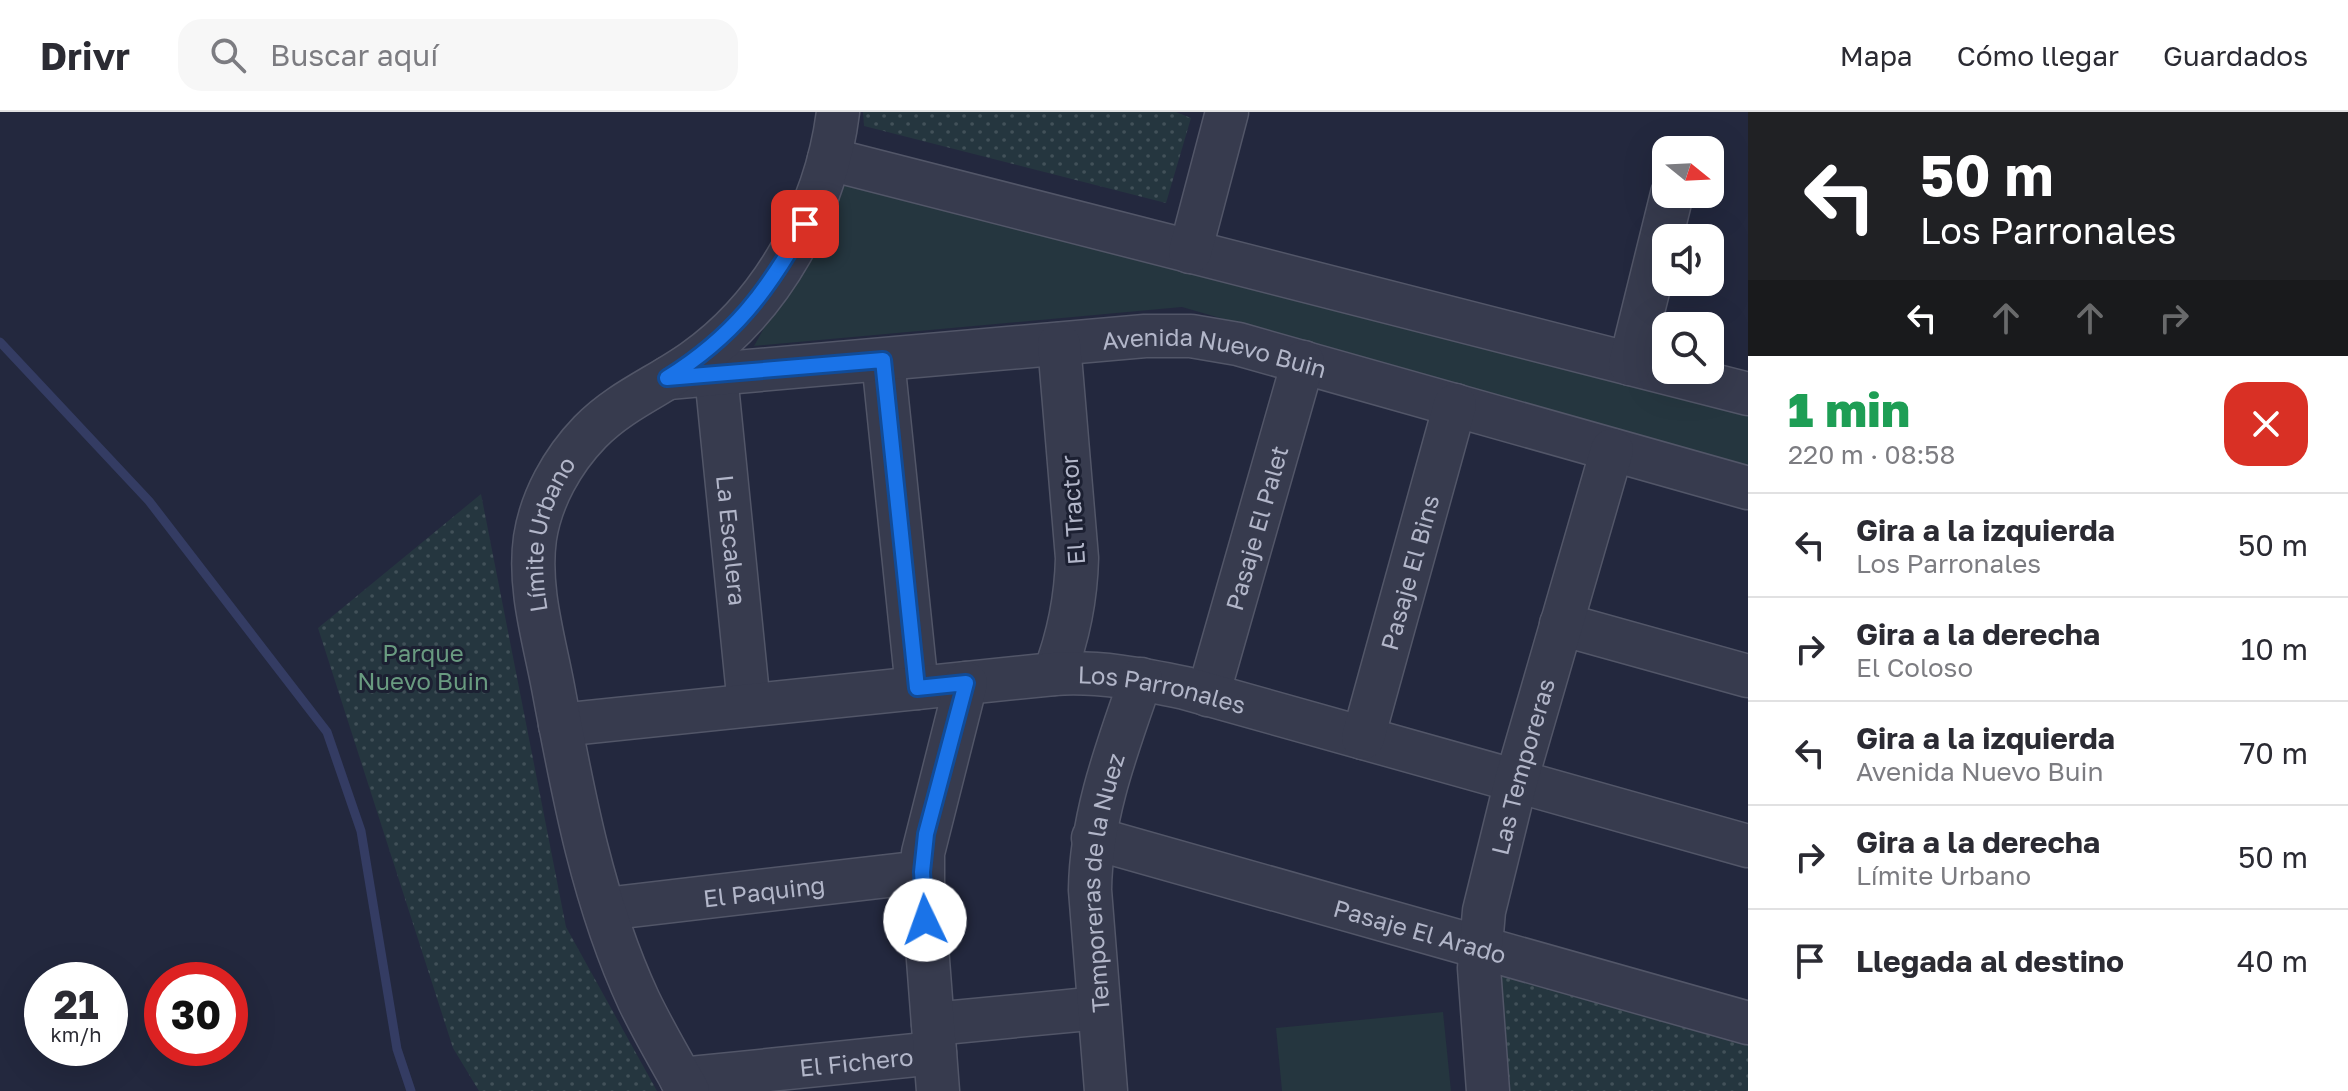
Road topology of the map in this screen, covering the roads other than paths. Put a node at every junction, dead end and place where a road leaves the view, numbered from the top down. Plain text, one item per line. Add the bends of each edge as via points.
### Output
1 (838, 112) edge
2 (1227, 112) edge
3 (829, 159) junction
4 (1669, 208) edge
5 (1190, 252) junction
6 (1059, 344) junction
7 (883, 360) junction
8 (1303, 362) junction
9 (1630, 364) junction
10 (716, 375) junction
11 (667, 378) junction
12 (1748, 394) edge
13 (1455, 405) junction
14 (1612, 450) junction
15 (1748, 488) edge
16 (1561, 624) junction
17 (1054, 674) junction
18 (1748, 676) edge
19 (1141, 679) junction
20 (966, 683) junction
21 (917, 688) junction
22 (1208, 695) junction
23 (749, 705) junction
24 (560, 725) junction
25 (1363, 738) junction
26 (1516, 781) junction
27 (1093, 838) junction
28 (1748, 846) edge
29 (922, 872) junction
30 (605, 909) junction
31 (1480, 947) junction
32 (1099, 1008) junction
33 (1748, 1023) edge
34 (936, 1056) edge
35 (684, 1085) edge
36 (1106, 1091) edge
37 (1488, 1091) edge

1 - 3 street, Límite Urbano
2 - 5 street
3 - 5 street
3 - 11 street, Límite Urbano via 805,224 772,282 717,344
4 - 9 street
5 - 9 street
6 - 7 street, Avenida Nuevo Buin
6 - 8 street, Avenida Nuevo Buin via 1191,336
6 - 17 street, El Tractor via 1077,558 1071,621
7 - 10 street, Avenida Nuevo Buin
7 - 21 street
8 - 13 street, Avenida Nuevo Buin
8 - 22 street, Pasaje El Palet
9 - 12 street
10 - 11 street, Avenida Nuevo Buin
10 - 23 street, La Escalera
11 - 24 street, Límite Urbano via 625,402 588,434 542,509 534,583
13 - 14 street, Avenida Nuevo Buin
13 - 25 street, Pasaje El Bins
14 - 15 street, Avenida Nuevo Buin
14 - 16 street, Las Temporeras
16 - 18 street
16 - 26 street, Las Temporeras
17 - 19 street, Los Parronales
17 - 20 street, Los Parronales
19 - 22 street, Los Parronales
19 - 27 street, Temporeras de la Nuez
20 - 21 street, Los Parronales
20 - 29 street via 926,834
21 - 23 street, Los Parronales
22 - 25 street, Los Parronales
23 - 24 street, Los Parronales
24 - 30 street, Límite Urbano via 579,824
25 - 26 street, Los Parronales
26 - 28 street, Los Parronales
26 - 31 street, Las Temporeras
27 - 31 street, Pasaje El Arado
27 - 32 street, Temporeras de la Nuez via 1090,890
29 - 30 street, El Paquing
29 - 34 street
30 - 35 street, Límite Urbano via 638,999
31 - 33 street, Pasaje El Arado
31 - 37 street, Las Temporeras
32 - 34 street, El Fichero
32 - 36 street, Temporeras de la Nuez
34 - 35 street, El Fichero

